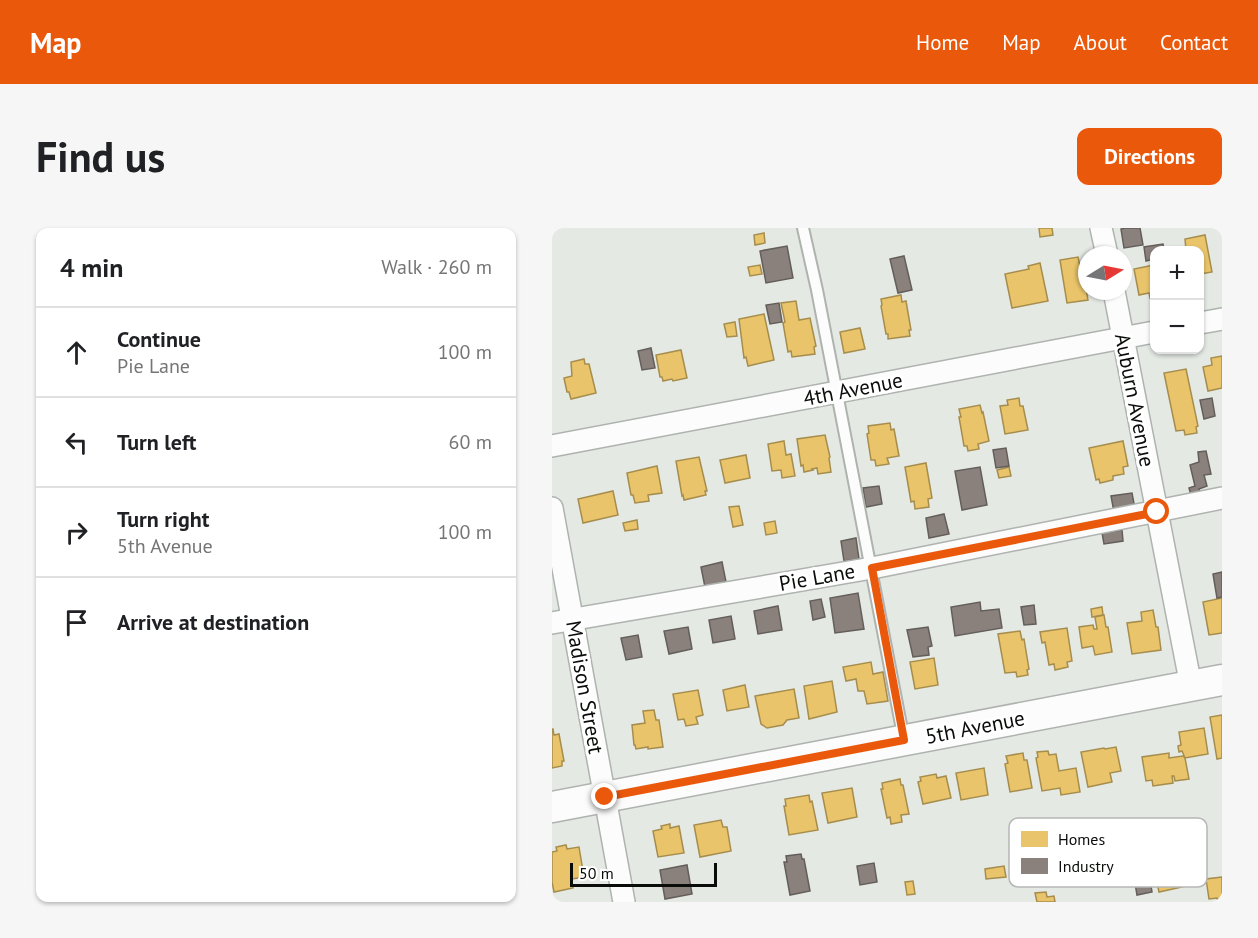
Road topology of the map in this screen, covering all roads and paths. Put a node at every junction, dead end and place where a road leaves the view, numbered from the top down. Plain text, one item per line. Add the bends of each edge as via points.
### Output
1 (803, 228) edge
2 (1101, 228) edge
3 (1105, 246) edge
4 (1116, 300) edge
5 (1222, 319) edge
6 (1204, 322) edge
7 (1150, 333) edge
8 (1123, 338) junction
9 (836, 392) junction
10 (552, 446) edge
11 (1222, 498) edge
12 (552, 508) edge
13 (1157, 512) junction
14 (872, 568) junction
15 (573, 619) junction
16 (552, 623) edge
17 (1222, 680) edge
18 (1191, 686) junction
19 (904, 740) junction
20 (605, 797) junction
21 (552, 807) edge
22 (624, 902) edge

1 - 9 lane
2 - 3 street
4 - 8 street, Auburn Avenue
5 - 6 street
7 - 8 street, 4th Avenue
8 - 9 street, 4th Avenue
8 - 13 street, Auburn Avenue
9 - 10 street, 4th Avenue
9 - 14 lane
11 - 13 street, Pie Lane
12 - 15 street, Madison Street
13 - 14 street, Pie Lane
13 - 18 street, Auburn Avenue
14 - 15 street, Pie Lane
14 - 19 lane
15 - 16 street, Pie Lane
15 - 20 street, Madison Street
17 - 18 street, 5th Avenue
18 - 19 street, 5th Avenue
19 - 20 street, 5th Avenue
20 - 21 street, 5th Avenue
20 - 22 street, Madison Street

